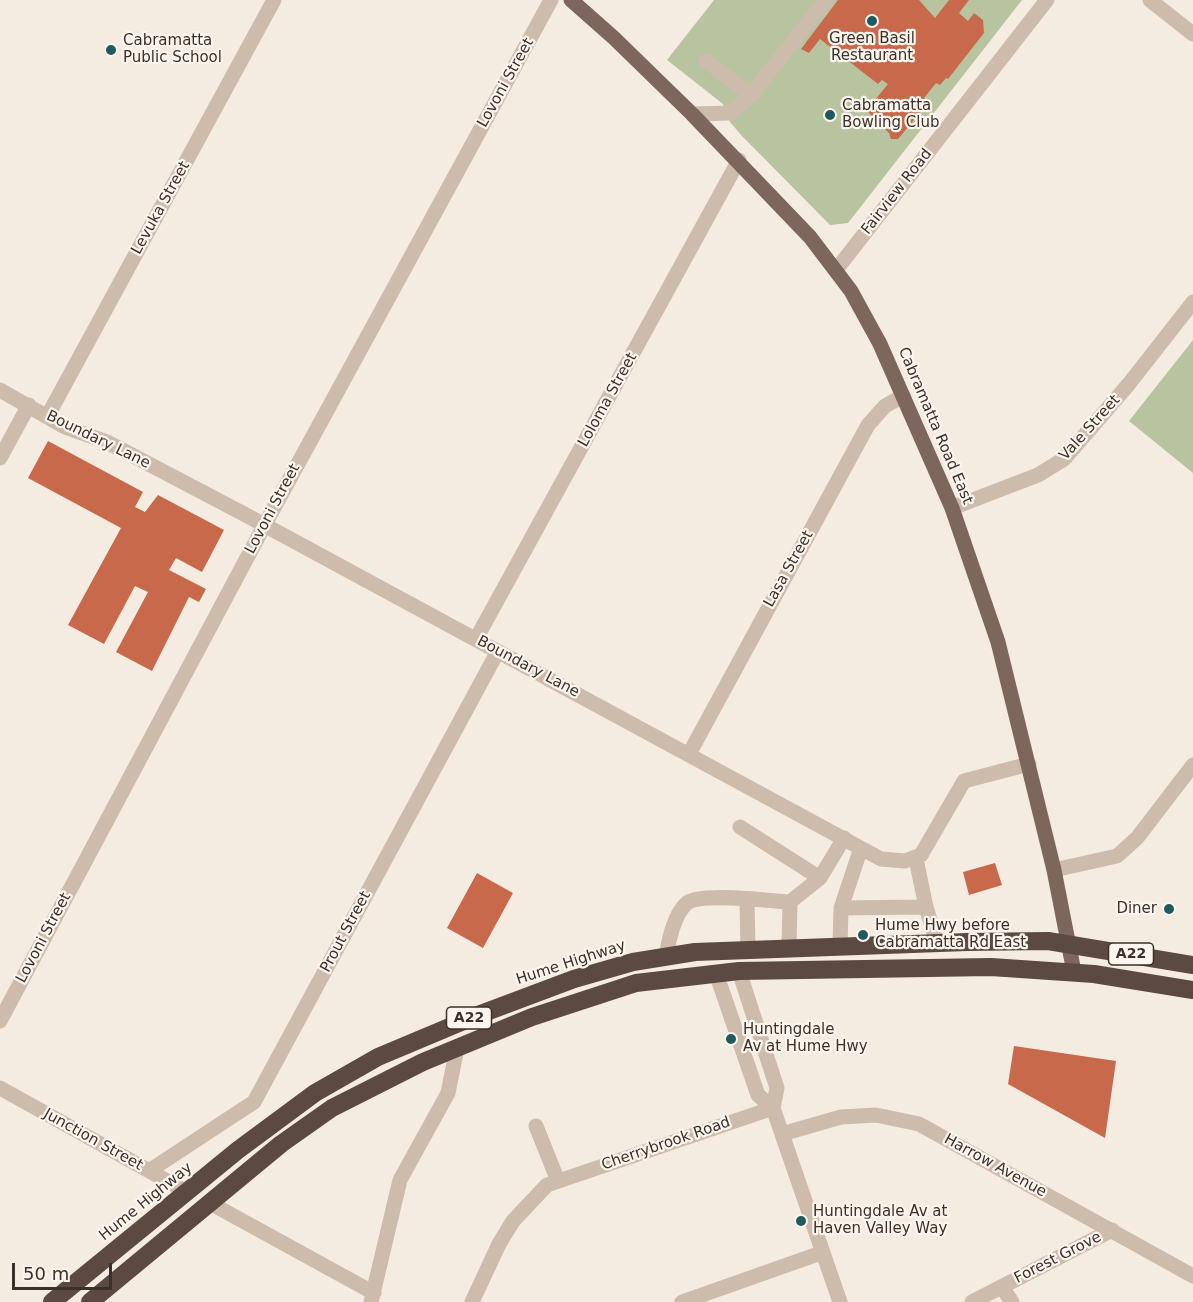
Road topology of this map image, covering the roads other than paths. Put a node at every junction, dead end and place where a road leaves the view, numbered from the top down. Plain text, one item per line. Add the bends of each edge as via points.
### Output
1 (274, 0) edge
2 (551, 0) edge
3 (570, 0) edge
4 (826, 0) edge
5 (1047, 0) edge
6 (1150, 0) edge
7 (1193, 34) edge
8 (706, 61) dead end
9 (751, 95) junction
10 (692, 114) junction
11 (739, 160) junction
12 (836, 270) junction
13 (1193, 302) edge
14 (0, 390) edge
15 (903, 396) junction
16 (29, 405) junction
17 (47, 417) junction
18 (0, 458) edge
19 (952, 508) junction
20 (264, 526) junction
21 (476, 639) junction
22 (498, 651) junction
23 (689, 754) junction
24 (1029, 765) junction
25 (1193, 765) edge
26 (740, 827) dead end
27 (844, 838) junction
28 (861, 848) junction
29 (916, 859) junction
30 (1054, 870) junction
31 (820, 878) junction
32 (747, 901) junction
33 (790, 902) junction
34 (926, 907) junction
35 (841, 908) junction
36 (937, 943) junction
37 (1071, 944) junction
38 (840, 946) junction
39 (789, 947) junction
40 (748, 949) junction
41 (666, 956) junction
42 (1193, 965) edge
43 (739, 971) junction
44 (1074, 972) junction
45 (716, 973) junction
46 (1193, 990) edge
47 (0, 1021) edge
48 (457, 1048) junction
49 (0, 1088) edge
50 (773, 1108) junction
51 (536, 1126) dead end
52 (782, 1134) junction
53 (149, 1171) junction
54 (558, 1180) junction
55 (187, 1192) junction
56 (210, 1203) junction
57 (1112, 1230) junction
58 (821, 1253) junction
59 (1193, 1276) edge
60 (1002, 1287) junction
61 (373, 1298) edge
62 (52, 1302) edge
63 (90, 1302) edge
64 (472, 1302) edge
65 (682, 1302) edge
66 (840, 1302) edge
67 (972, 1302) edge
68 (1012, 1302) edge

1 - 17 street, Levuka Street
2 - 20 street, Lovoni Street
3 - 10 main road, Cabramatta Road East
4 - 9 street
5 - 12 street, Fairview Road
6 - 7 street
8 - 9 street
9 - 10 street via 730,113
10 - 11 main road, Cabramatta Road East
11 - 12 main road, Cabramatta Road East
11 - 21 street, Loloma Street
12 - 15 main road, Cabramatta Road East via 864,314
13 - 19 street, Vale Street via 1064,459 1038,476
14 - 16 street, Boundary Lane
15 - 19 main road, Cabramatta Road East
15 - 23 street, Lasa Street via 885,406 868,425
16 - 17 street, Boundary Lane
16 - 18 street
17 - 20 street, Boundary Lane via 107,442
19 - 24 main road, Cabramatta Road East via 998,642
20 - 21 street, Boundary Lane
20 - 47 street, Lovoni Street
21 - 22 street, Boundary Lane
22 - 23 street, Boundary Lane
22 - 53 street, Prout Street via 254,1102
23 - 27 street, Boundary Lane
24 - 29 street via 964,781
24 - 30 main road, Cabramatta Road East
25 - 30 street via 1137,838 1117,856
26 - 31 street
27 - 28 street, Boundary Lane
27 - 31 street
28 - 29 street, Boundary Lane via 881,859
28 - 35 street
29 - 34 street
30 - 37 main road, Cabramatta Road East
31 - 33 street
32 - 33 street
32 - 40 street
32 - 41 street via 702,898 687,903
33 - 39 street
34 - 35 street
34 - 36 street
35 - 38 street
36 - 37 highway, Hume Highway / A22
36 - 38 highway, Hume Highway / A22
37 - 42 highway, Hume Highway / A22
37 - 44 main road, Cabramatta Road East
38 - 39 highway, Hume Highway / A22
39 - 40 highway, Hume Highway / A22
40 - 41 highway, Hume Highway / A22
41 - 55 highway, Hume Highway / A22 via 563,982 378,1057 287,1112
43 - 44 highway, A22 via 969,967
43 - 45 highway, A22
43 - 50 street via 777,1088
44 - 46 highway, A22
45 - 48 highway, A22 via 636,984 596,995
45 - 50 street via 758,1095
48 - 56 highway, A22 via 375,1084 332,1108
48 - 61 street via 448,1093 400,1180
49 - 53 street, Junction Street
50 - 52 street
50 - 54 street, Cherrybrook Road
51 - 54 street
52 - 57 street, Harrow Avenue via 841,1117 876,1115 919,1124
52 - 58 street
53 - 55 street, Junction Street
54 - 64 street, Cherrybrook Road via 547,1185 513,1221
55 - 62 highway, Hume Highway / A22
56 - 61 street
56 - 63 highway, A22
57 - 59 street, Harrow Avenue
57 - 60 street, Forest Grove
58 - 65 street
58 - 66 street
60 - 67 street, Forest Grove
60 - 68 street

